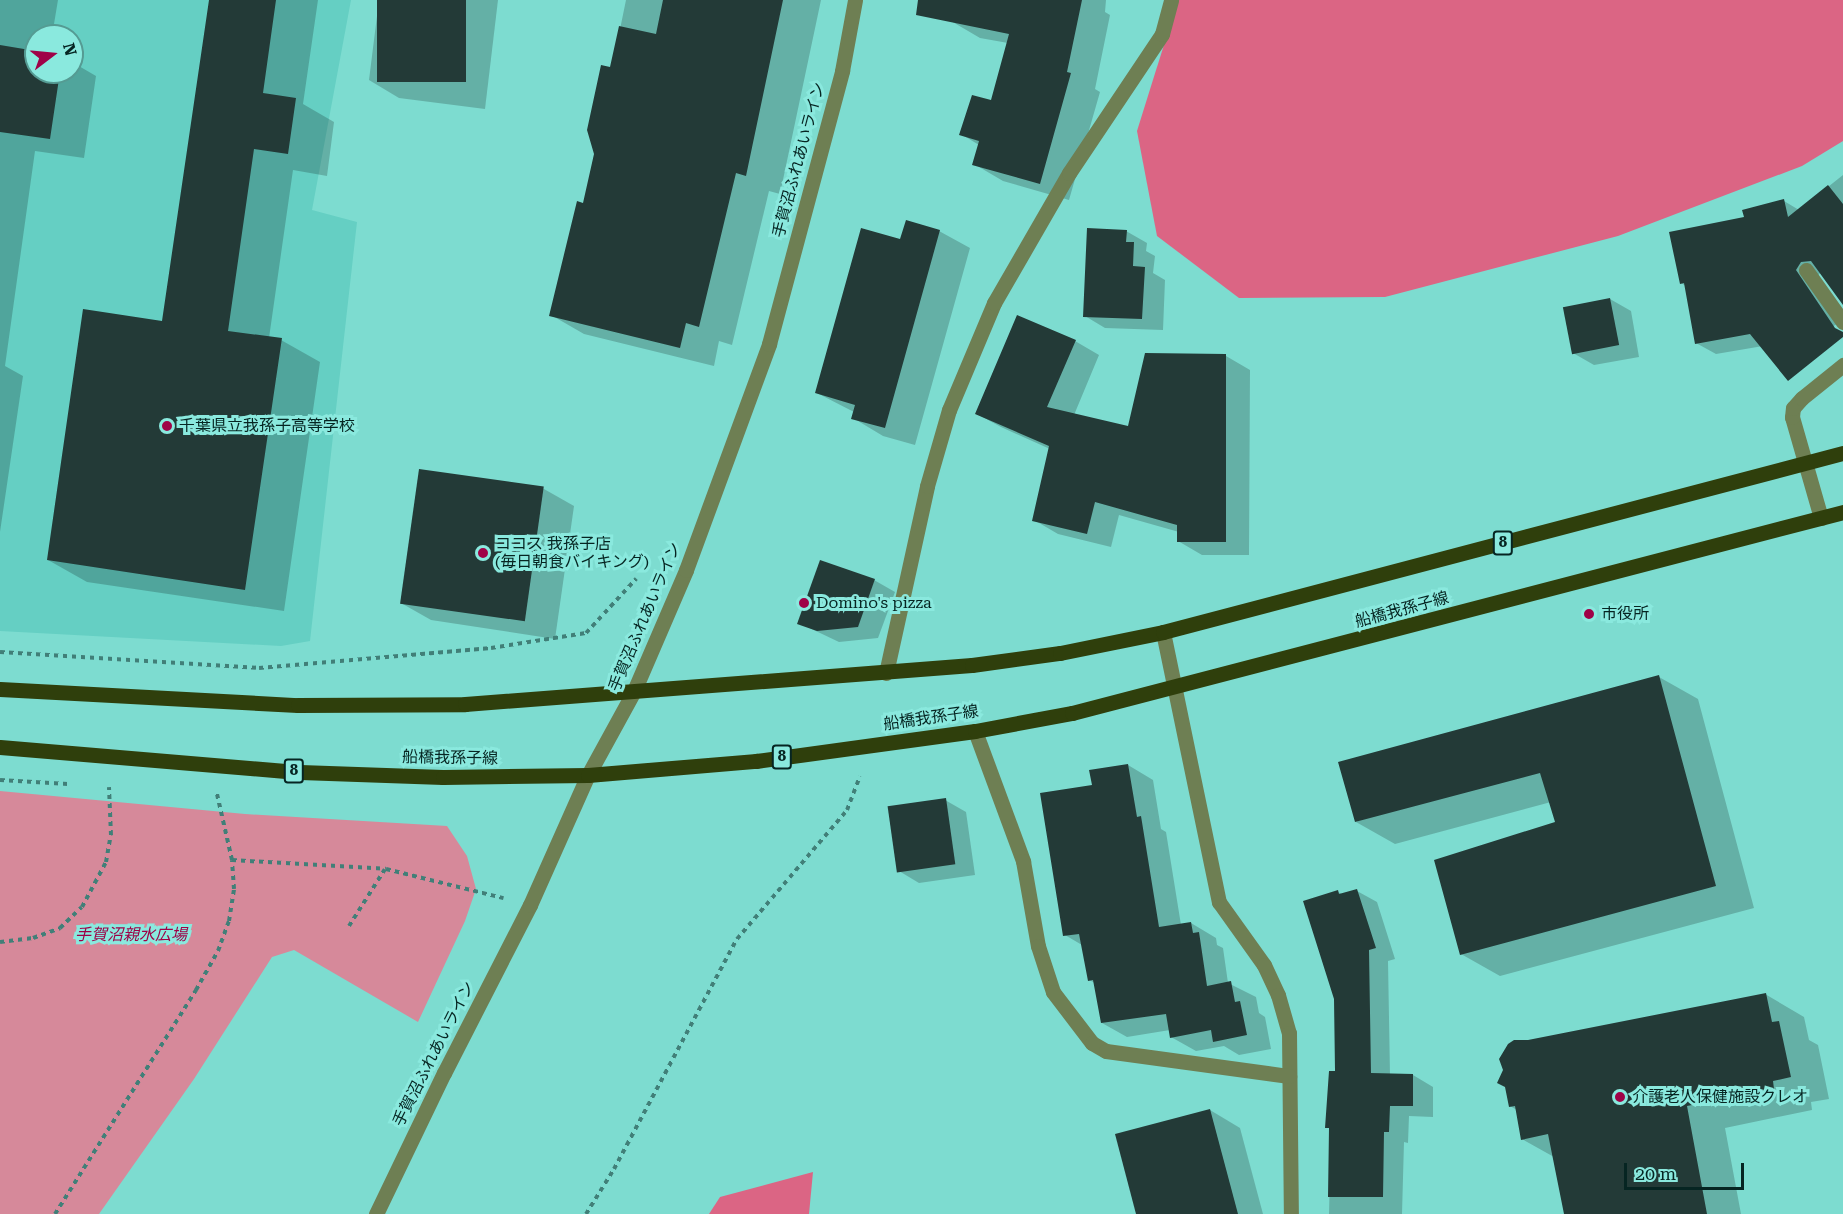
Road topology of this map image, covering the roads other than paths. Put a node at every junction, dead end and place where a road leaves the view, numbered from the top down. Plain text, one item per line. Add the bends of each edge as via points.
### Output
1 (855, 0) edge
2 (1171, 0) edge
3 (1806, 270) dead end
4 (1843, 322) edge
5 (1843, 365) edge
6 (1843, 453) edge
7 (1805, 464) junction
8 (1843, 512) edge
9 (1821, 518) junction
10 (1163, 632) junction
11 (886, 673) junction
12 (1175, 688) junction
13 (0, 689) edge
14 (634, 691) junction
15 (975, 731) junction
16 (0, 747) edge
17 (588, 775) junction
18 (1289, 1076) junction
19 (376, 1214) edge
20 (1291, 1214) edge

1 - 14 street, 手賀沼ふれあいライン via 842,71 769,344 686,570
2 - 11 street via 1162,34 1069,173 994,303 958,388 927,486
3 - 4 street
5 - 7 street via 1793,408
6 - 7 main road, 8
7 - 9 street
7 - 10 main road, 8
8 - 9 main road, 船橋我孫子線 / 8
9 - 12 main road, 船橋我孫子線 / 8
10 - 11 main road, 8 via 1060,653
10 - 12 street
11 - 14 main road, 8
12 - 15 main road, 船橋我孫子線 / 8
12 - 18 street via 1219,902 1264,965 1278,995 1289,1033
13 - 14 main road, 8 via 298,705 465,704
14 - 17 street, 手賀沼ふれあいライン
15 - 17 main road, 船橋我孫子線 / 8 via 756,761
15 - 18 street via 1023,861 1038,946 1053,992 1092,1043 1106,1051
16 - 17 main road, 船橋我孫子線 / 8 via 300,772 443,777
17 - 19 street, 手賀沼ふれあいライン via 530,905
18 - 20 street

